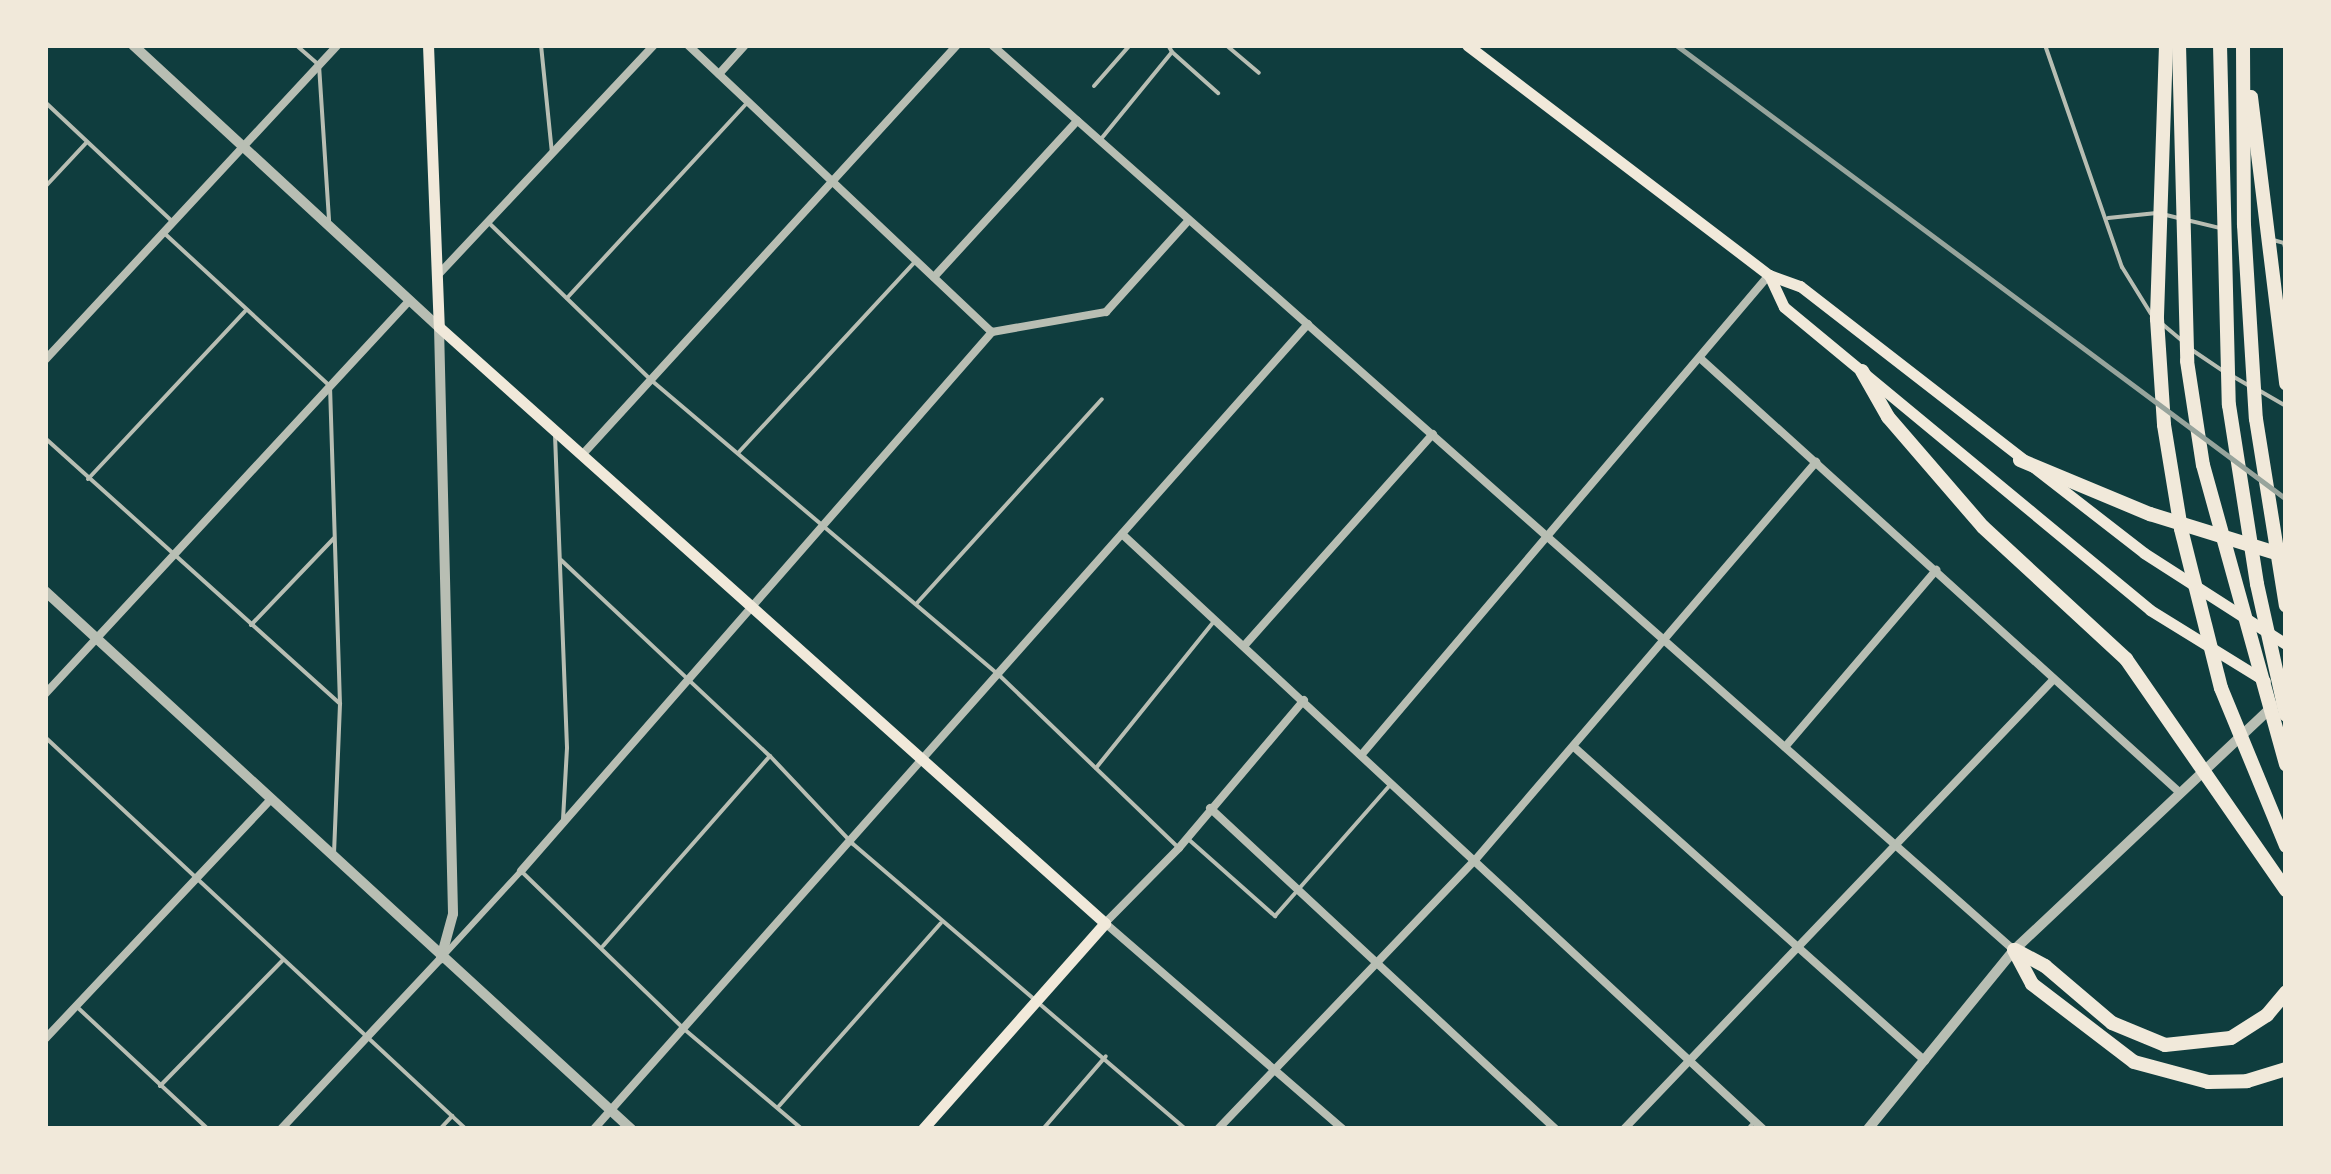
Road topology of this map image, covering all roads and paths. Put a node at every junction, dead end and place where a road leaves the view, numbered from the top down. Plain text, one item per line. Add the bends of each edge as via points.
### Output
1 (133, 45) edge
2 (296, 45) edge
3 (338, 45) edge
4 (428, 45) edge
5 (541, 45) edge
6 (654, 45) edge
7 (688, 45) edge
8 (745, 45) edge
9 (957, 45) edge
10 (992, 45) edge
11 (1130, 45) edge
12 (1168, 45) edge
13 (1226, 45) edge
14 (1467, 45) edge
15 (2045, 45) edge
16 (2166, 45) edge
17 (2178, 45) edge
18 (2220, 45) edge
19 (2244, 45) edge
20 (1172, 52) junction
21 (319, 65) junction
22 (1259, 72) dead end
23 (719, 74) junction
24 (1094, 86) dead end
25 (1218, 93) dead end
26 (45, 102) edge
27 (748, 102) junction
28 (1077, 120) junction
29 (1099, 141) junction
30 (87, 142) junction
31 (243, 146) junction
32 (552, 159) junction
33 (834, 182) junction
34 (45, 188) edge
35 (2108, 218) junction
36 (173, 222) junction
37 (489, 222) junction
38 (1188, 222) junction
39 (329, 226) junction
40 (163, 232) junction
41 (2286, 252) edge
42 (916, 260) junction
43 (1770, 275) junction
44 (437, 276) junction
45 (934, 276) junction
46 (567, 298) junction
47 (410, 300) junction
48 (246, 309) junction
49 (1308, 324) junction
50 (439, 326) junction
51 (992, 332) junction
52 (1701, 358) junction
53 (45, 360) edge
54 (1862, 371) junction
55 (651, 380) junction
56 (2286, 384) edge
57 (330, 386) junction
58 (1102, 400) dead end
59 (2286, 406) edge
60 (555, 434) junction
61 (1432, 434) junction
62 (45, 438) edge
63 (738, 453) junction
64 (580, 456) junction
65 (2020, 460) junction
66 (1816, 462) junction
67 (88, 479) junction
68 (826, 527) junction
69 (1122, 534) junction
70 (1552, 535) junction
71 (334, 538) junction
72 (2286, 556) edge
73 (171, 558) junction
74 (561, 560) junction
75 (1936, 570) junction
76 (45, 591) edge
77 (916, 604) junction
78 (751, 606) junction
79 (2286, 606) edge
80 (1215, 620) junction
81 (250, 626) junction
82 (95, 638) junction
83 (1666, 641) junction
84 (2286, 644) edge
85 (1244, 646) junction
86 (1000, 676) junction
87 (2054, 678) junction
88 (686, 680) junction
89 (45, 694) edge
90 (2286, 694) edge
91 (1304, 700) junction
92 (340, 704) junction
93 (2286, 713) edge
94 (2261, 716) junction
95 (45, 737) edge
96 (1574, 747) junction
97 (1784, 747) junction
98 (1363, 753) junction
99 (770, 756) junction
100 (922, 760) junction
101 (2286, 765) edge
102 (1096, 768) junction
103 (1394, 782) junction
104 (2177, 790) junction
105 (270, 800) junction
106 (1210, 808) junction
107 (563, 820) junction
108 (1187, 838) junction
109 (852, 844) junction
110 (1895, 844) junction
111 (2286, 846) edge
112 (1180, 848) junction
113 (334, 859) junction
114 (1476, 859) junction
115 (521, 871) junction
116 (196, 878) junction
117 (1299, 889) junction
118 (2286, 890) edge
119 (942, 922) junction
120 (1105, 923) junction
121 (1798, 945) junction
122 (603, 946) junction
123 (2014, 950) junction
124 (441, 958) junction
125 (284, 959) junction
126 (1380, 963) junction
127 (2286, 992) edge
128 (1035, 998) junction
129 (76, 1006) junction
130 (684, 1029) junction
131 (367, 1037) junction
132 (45, 1039) edge
133 (1106, 1056) junction
134 (1690, 1060) junction
135 (1925, 1061) junction
136 (2286, 1069) edge
137 (1277, 1070) junction
138 (160, 1086) junction
139 (778, 1106) junction
140 (611, 1111) junction
141 (452, 1116) junction
142 (1751, 1125) edge
143 (208, 1129) edge
144 (281, 1129) edge
145 (440, 1129) edge
146 (466, 1129) edge
147 (594, 1129) edge
148 (631, 1129) edge
149 (802, 1129) edge
150 (923, 1129) edge
151 (1043, 1129) edge
152 (1186, 1129) edge
153 (1218, 1129) edge
154 (1342, 1129) edge
155 (1556, 1129) edge
156 (1624, 1129) edge
157 (1763, 1129) edge
158 (1868, 1129) edge

1 - 31 street
2 - 21 lane
3 - 21 street
4 - 44 main road
5 - 32 lane
6 - 32 street
7 - 23 street
8 - 23 street
9 - 33 street
10 - 28 street
11 - 24 lane
12 - 20 lane
13 - 22 lane
14 - 43 main road
15 - 35 lane
16 - 111 highway via 2156,319 2164,425 2204,624
17 - 101 highway via 2190,378 2204,465
18 - 93 highway via 2229,405 2257,584
19 - 56 highway
19 - 79 highway via 2254,399
20 - 25 lane
20 - 29 lane
21 - 31 street
21 - 39 lane
23 - 27 street
26 - 30 lane
27 - 33 street
27 - 46 lane
28 - 29 street
28 - 45 street
29 - 38 street
30 - 34 lane
30 - 36 lane
31 - 36 street
31 - 39 street
32 - 37 street
33 - 42 street
33 - 55 street
35 - 41 lane via 2148,211 2284,242
35 - 59 lane via 2122,267 2147,311 2202,359
36 - 40 street
37 - 44 street
37 - 46 lane
38 - 49 street
38 - 51 street via 1106,312
39 - 47 street
40 - 48 lane
40 - 53 street
42 - 45 street
42 - 63 lane
43 - 52 street
43 - 54 main road via 1784,307
43 - 65 main road via 1800,286
44 - 50 main road
45 - 51 street
46 - 55 lane
47 - 50 street
47 - 57 street
48 - 57 lane
48 - 67 lane
49 - 61 street
49 - 69 street
50 - 60 main road
50 - 124 street via 453,914
51 - 68 street
52 - 66 street
52 - 70 street
54 - 90 main road via 2150,610
54 - 118 highway via 1888,416 1983,527 2126,659
55 - 63 lane
55 - 64 street
57 - 71 lane
57 - 73 street
58 - 77 lane
60 - 64 main road
60 - 74 lane
61 - 70 street
61 - 85 street
62 - 67 lane
63 - 68 lane
64 - 78 main road
65 - 72 highway via 2150,514
65 - 84 main road via 2144,553
66 - 75 street
66 - 83 street
67 - 73 lane
68 - 77 lane
68 - 78 street
69 - 80 street
69 - 86 street
70 - 83 street
70 - 98 street
71 - 81 lane
71 - 92 lane
73 - 81 lane
73 - 82 street
74 - 88 lane
74 - 107 lane via 568,748
75 - 87 street
75 - 97 street
76 - 82 street
77 - 86 lane
78 - 88 street
78 - 100 main road
80 - 85 street
80 - 102 lane
81 - 92 lane
82 - 89 street
82 - 105 street
83 - 96 street
83 - 97 street
85 - 91 street
86 - 100 street
86 - 102 lane
87 - 104 street
87 - 110 street
88 - 99 lane
88 - 107 street
90 - 94 street
91 - 98 street
91 - 106 street
92 - 113 lane
93 - 94 main road
94 - 104 street
95 - 116 lane
96 - 114 street
96 - 121 street
97 - 110 street
98 - 103 street
99 - 109 lane
99 - 122 lane
100 - 109 street
100 - 120 main road
102 - 112 lane
103 - 114 street
103 - 117 lane
104 - 123 street
105 - 113 street
105 - 116 street
106 - 108 street
106 - 117 street
107 - 115 street
108 - 112 street
108 - 117 lane via 1275,916
109 - 119 lane
109 - 130 street
110 - 121 street
110 - 123 street
112 - 120 street
113 - 124 street
114 - 126 street
114 - 134 street
115 - 122 lane
115 - 124 street
116 - 125 lane
116 - 129 street
117 - 126 street
119 - 128 lane
119 - 139 lane
120 - 128 main road
120 - 137 street
121 - 134 street
121 - 135 street
122 - 130 lane
123 - 127 highway via 2044,966 2112,1023 2165,1045 2231,1038 2267,1015
123 - 135 street
123 - 136 highway via 2032,984 2134,1062 2208,1082 2247,1081
124 - 131 street
124 - 140 street
125 - 131 lane
125 - 138 lane
126 - 137 street
126 - 155 street
128 - 133 lane
128 - 150 main road
129 - 132 street
129 - 138 lane
130 - 139 lane
130 - 140 street
131 - 141 lane
131 - 144 street
133 - 151 lane
133 - 152 lane
134 - 142 street
134 - 156 street
135 - 158 street
137 - 153 street
137 - 154 street
138 - 143 lane
139 - 149 lane
140 - 147 street
140 - 148 street
141 - 145 lane
141 - 146 lane
142 - 157 street

